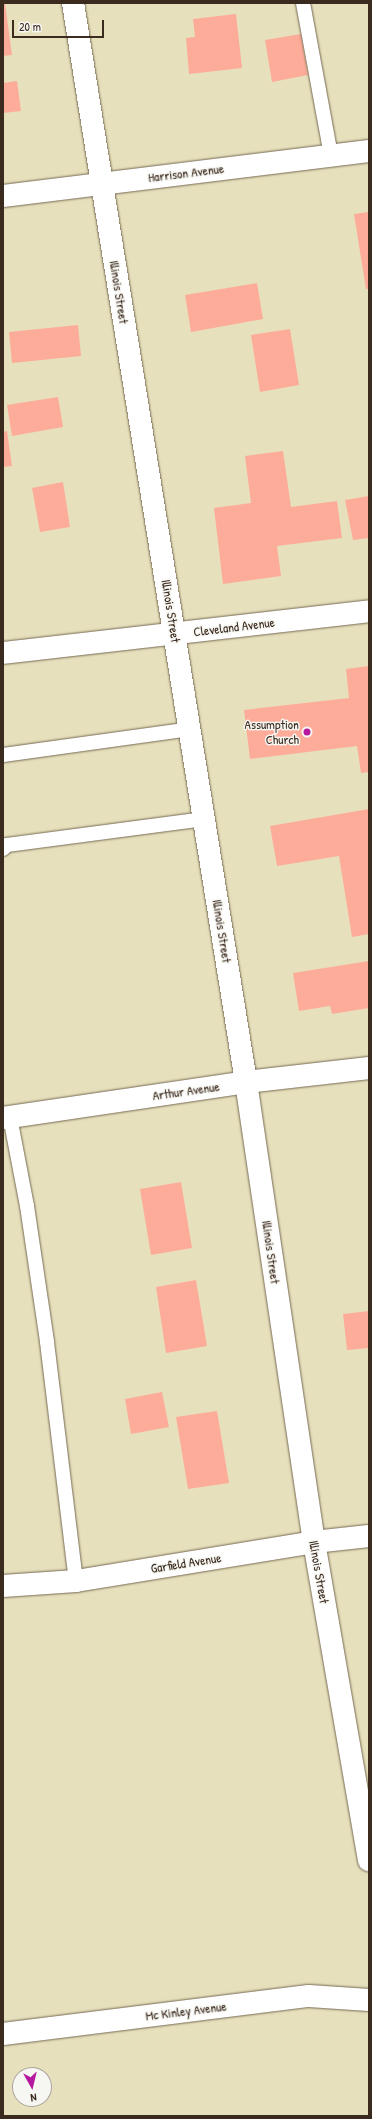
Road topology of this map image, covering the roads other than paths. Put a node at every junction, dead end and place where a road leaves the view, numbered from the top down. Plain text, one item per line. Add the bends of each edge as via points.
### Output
1 (73, 3) edge
2 (303, 3) edge
3 (369, 151) edge
4 (331, 156) junction
5 (102, 184) junction
6 (3, 196) edge
7 (369, 611) edge
8 (174, 634) junction
9 (3, 653) edge
10 (190, 729) junction
11 (3, 755) edge
12 (204, 819) junction
13 (4, 845) edge
14 (369, 1068) edge
15 (246, 1082) junction
16 (6, 1118) edge
17 (369, 1536) edge
18 (314, 1542) junction
19 (76, 1581) junction
20 (3, 1586) edge
21 (369, 1860) edge
22 (369, 2000) edge
23 (3, 2034) edge

1 - 5 street, Illinois Street
2 - 4 lane
3 - 4 street, Harrison Avenue
4 - 5 street, Harrison Avenue
5 - 6 street, Harrison Avenue
5 - 8 street, Illinois Street
7 - 8 street, Cleveland Avenue
8 - 9 street, Cleveland Avenue
8 - 10 street, Illinois Street
10 - 11 lane
10 - 12 street, Illinois Street
12 - 13 lane
12 - 15 street, Illinois Street
14 - 15 street, Arthur Avenue
15 - 16 street, Arthur Avenue
15 - 18 street, Illinois Street
16 - 19 lane via 27,1206 47,1342
17 - 18 street, Garfield Avenue
18 - 19 street, Garfield Avenue
18 - 21 street, Illinois Street
19 - 20 street, Garfield Avenue
22 - 23 street, Mc Kinley Avenue via 309,1996

